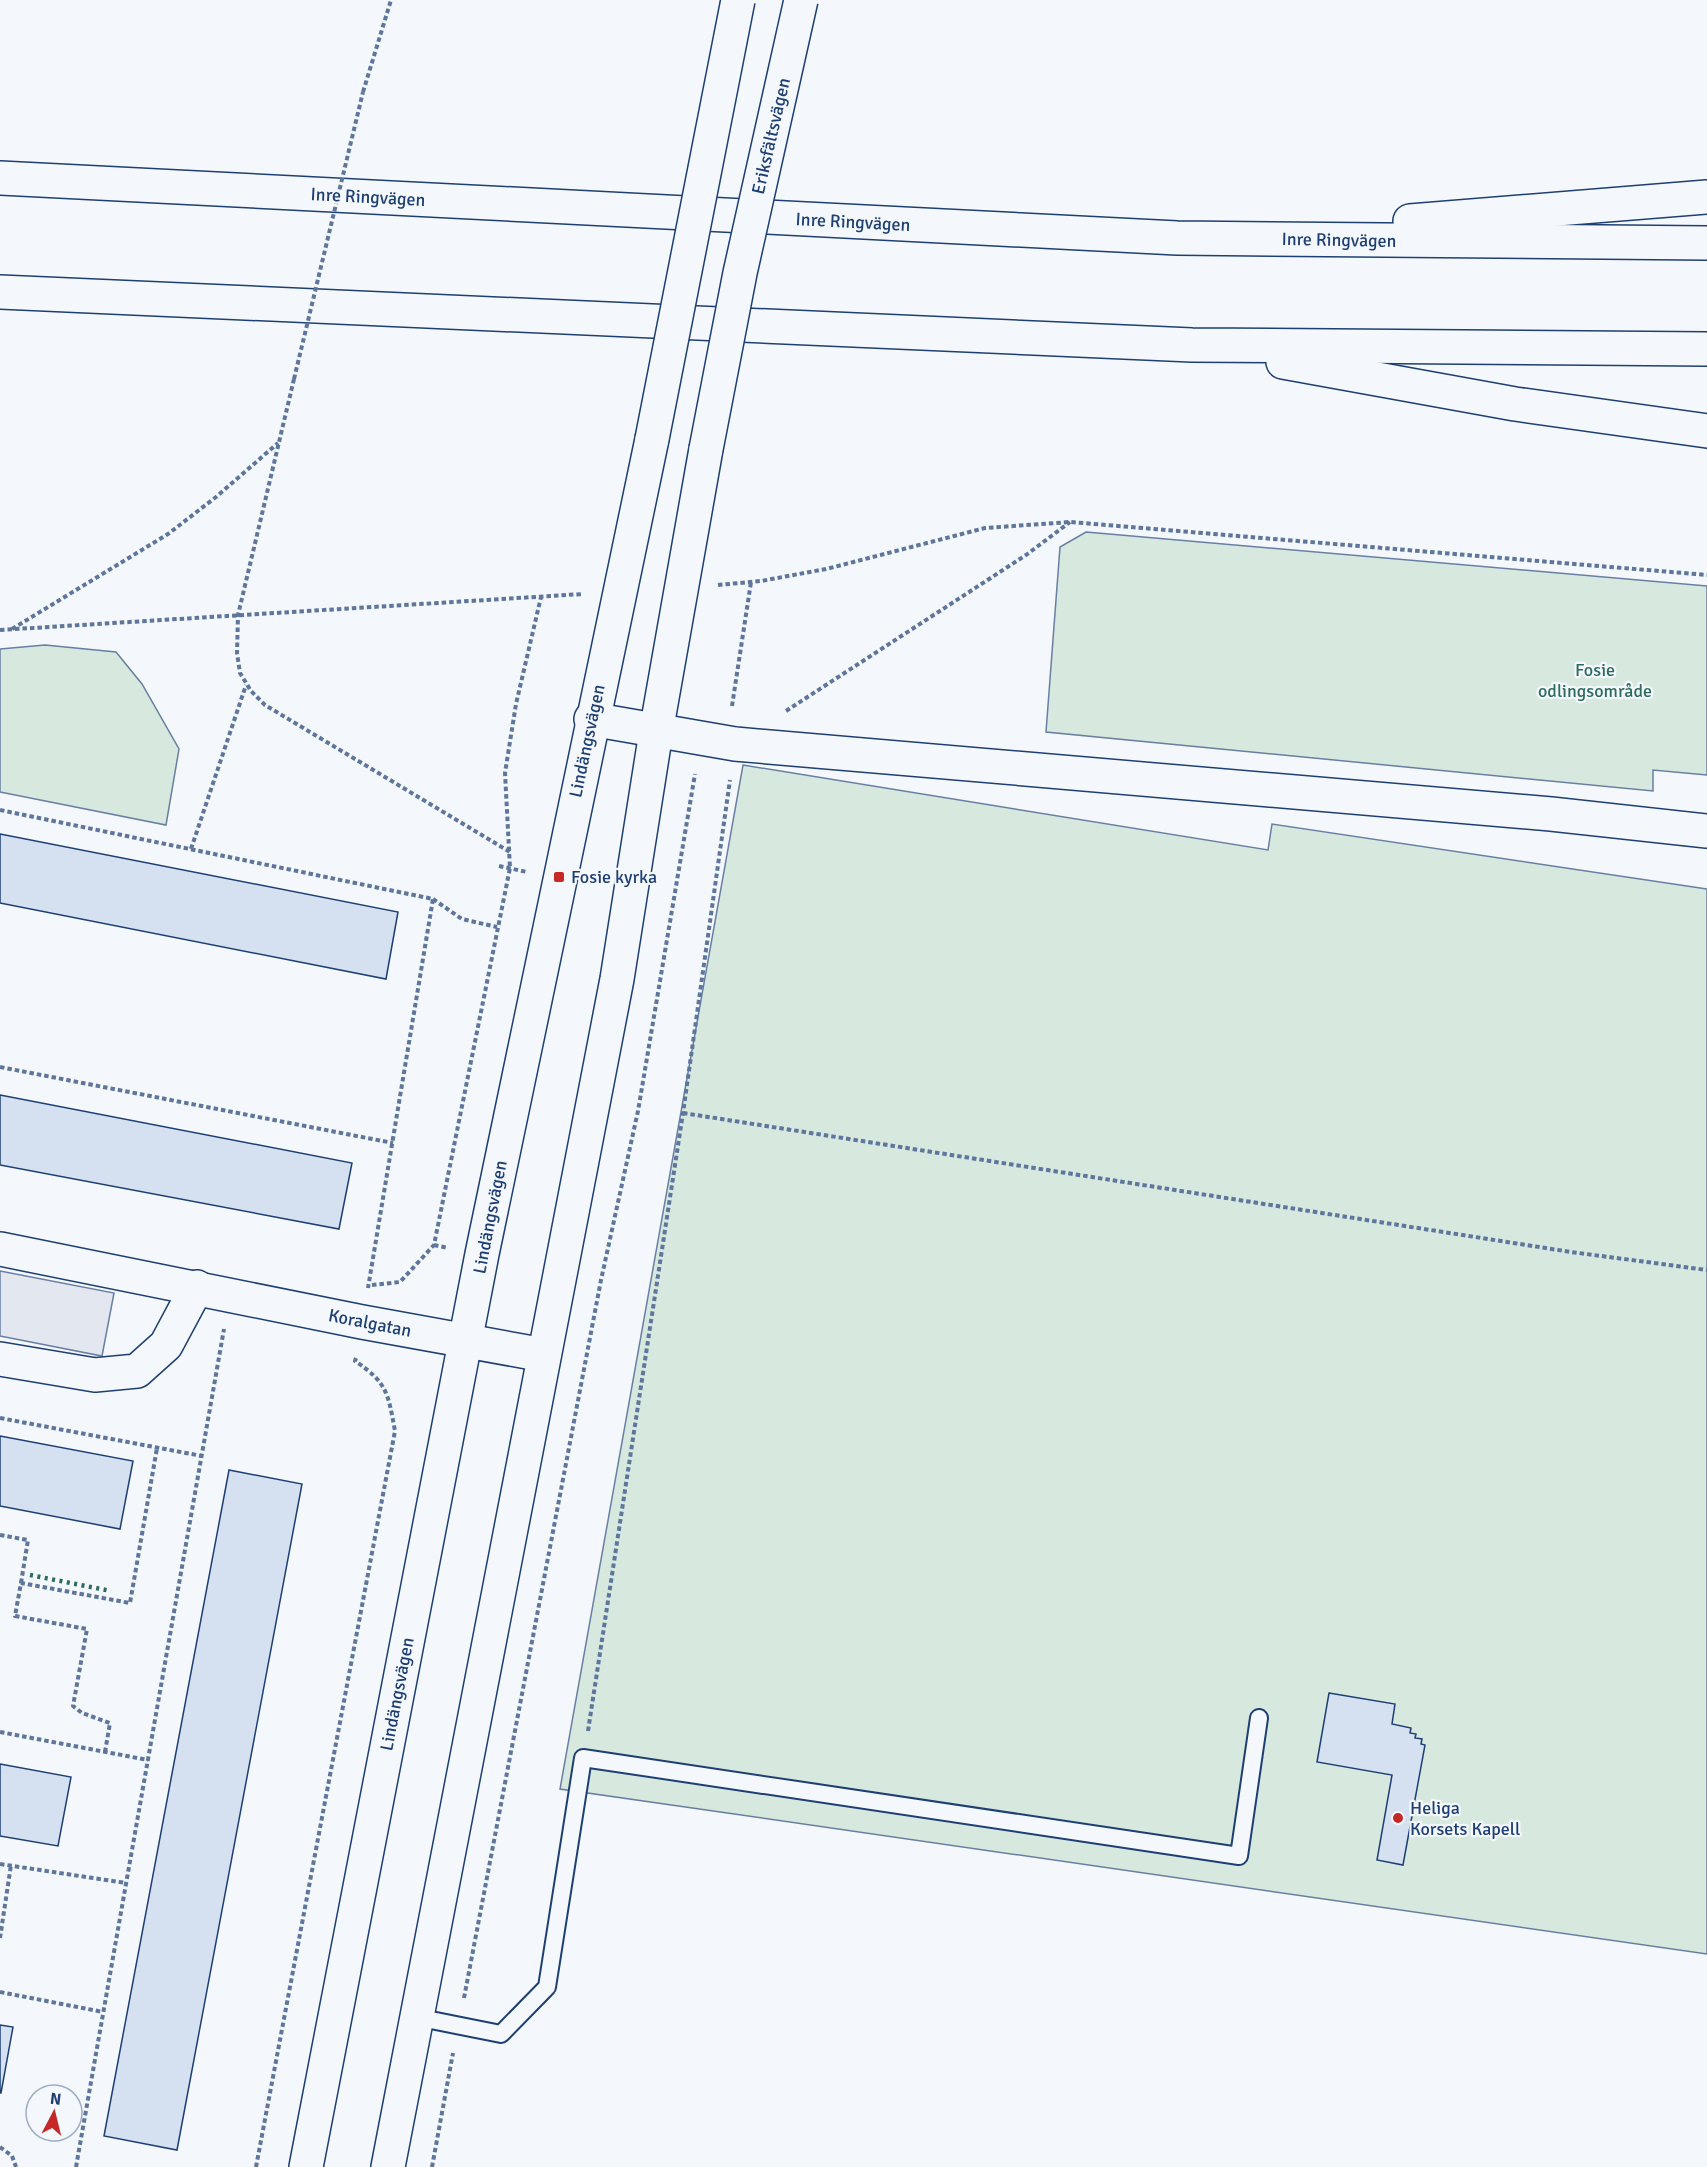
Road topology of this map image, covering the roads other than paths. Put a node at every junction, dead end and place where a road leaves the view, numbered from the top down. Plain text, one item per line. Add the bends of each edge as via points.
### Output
1 (738, 0) edge
2 (801, 0) edge
3 (0, 178) edge
4 (1707, 197) edge
5 (1177, 238) junction
6 (1707, 243) edge
7 (0, 292) edge
8 (1192, 345) junction
9 (1707, 350) edge
10 (1707, 431) edge
11 (591, 719) junction
12 (656, 732) junction
13 (1707, 831) edge
14 (0, 1249) edge
15 (197, 1287) junction
16 (465, 1340) junction
17 (544, 1355) junction
18 (0, 1359) edge
19 (1259, 1718) dead end
20 (416, 2018) junction
21 (306, 2167) edge
22 (388, 2167) edge

1 - 11 main road, Lindängsvägen, bridge via 652,439
2 - 12 main road, Eriksfältsvägen, bridge via 740,273
3 - 5 main road, Inre Ringvägen
4 - 5 main road
5 - 6 main road, Inre Ringvägen
7 - 8 main road
8 - 9 main road
8 - 10 main road via 1515,404
11 - 12 main road
11 - 16 main road, Lindängsvägen
12 - 13 main road via 735,744 1551,814
12 - 17 main road via 617,979
14 - 15 main road, Koralgatan
15 - 16 main road, Koralgatan
15 - 18 main road via 166,1345 137,1371 95,1375
16 - 17 main road, Koralgatan
16 - 21 main road, Lindängsvägen
17 - 20 main road
19 - 20 lane via 1239,1856 583,1758 547,1987 501,2034
20 - 22 main road

